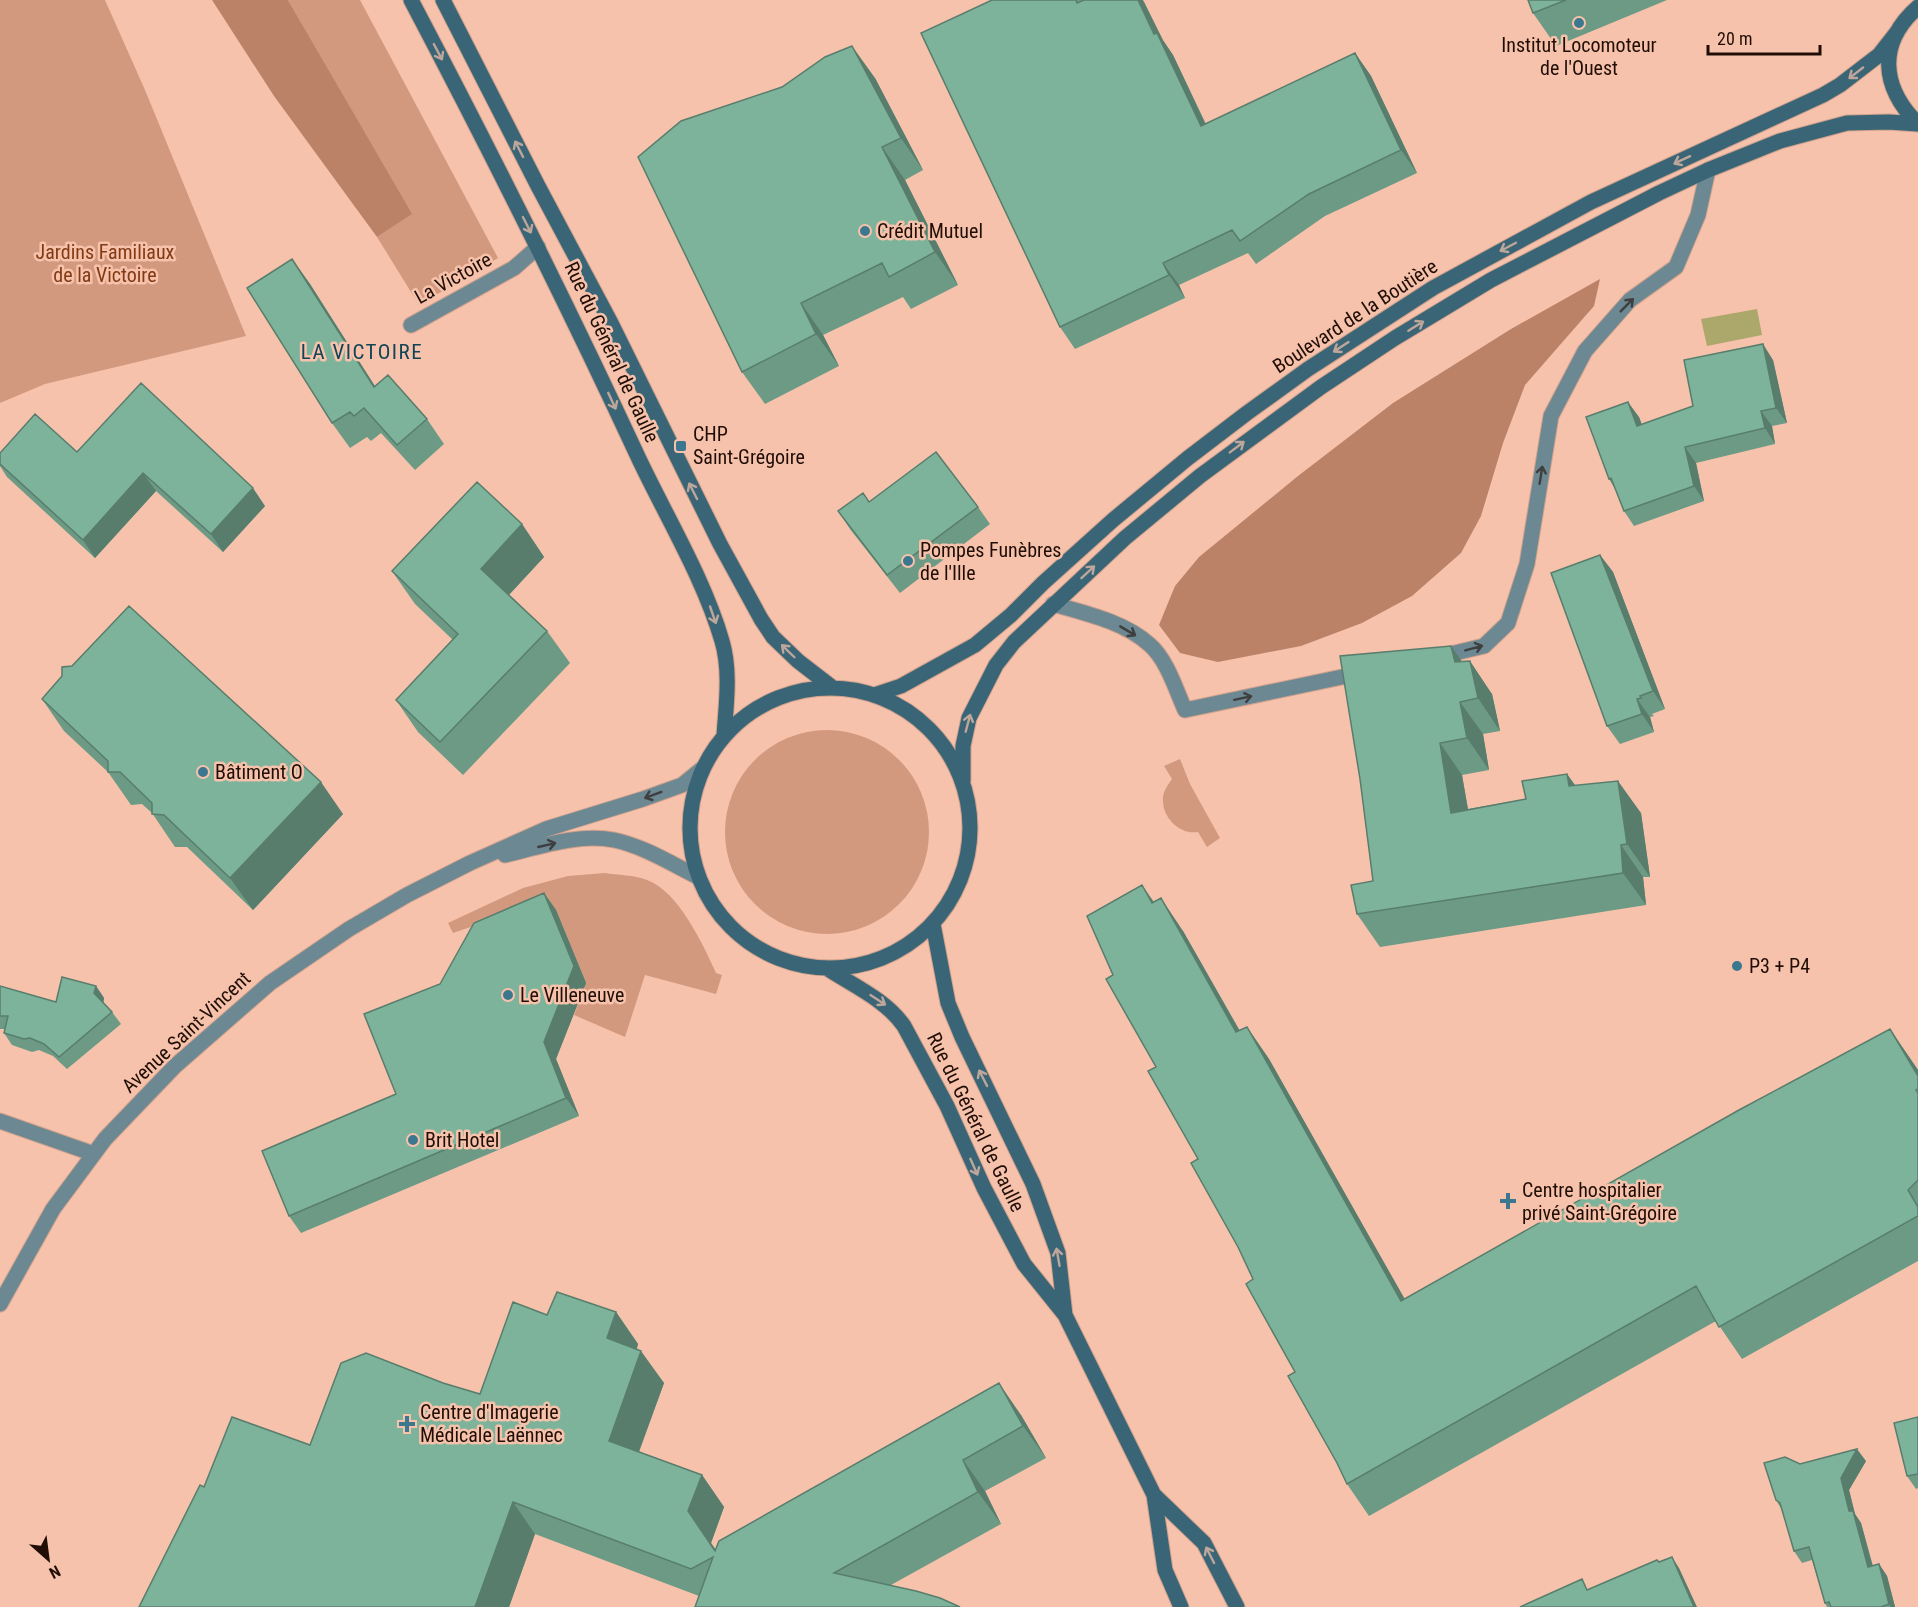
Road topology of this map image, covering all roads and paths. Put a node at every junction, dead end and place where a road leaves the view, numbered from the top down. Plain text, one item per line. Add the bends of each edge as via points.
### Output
1 (411, 0) edge
2 (443, 0) edge
3 (1918, 7) edge
4 (1897, 32) junction
5 (1918, 124) edge
6 (1708, 170) junction
7 (538, 247) junction
8 (411, 325) dead end
9 (1053, 604) junction
10 (1422, 661) edge
11 (1379, 670) edge
12 (833, 688) junction
13 (874, 695) junction
14 (724, 736) junction
15 (704, 768) junction
16 (963, 781) junction
17 (470, 863) junction
18 (698, 877) junction
19 (933, 924) junction
20 (828, 969) junction
21 (0, 1121) edge
22 (94, 1154) junction
23 (0, 1305) edge
24 (1065, 1316) junction
25 (1154, 1495) junction
26 (1181, 1607) edge
27 (1237, 1607) edge

1 -> 7 main road, Rue du Général de Gaulle
12 -> 2 main road, Rue du Général de Gaulle via 798,661 760,619
3 - 4 main road, Boulevard de la Boutière
4 - 5 main road via 1890,51 1889,72 1904,110
4 -> 13 main road, Boulevard de la Boutière via 1879,55 1840,86 1591,202 1472,266 1365,332 1299,375 1188,458 975,645 901,686
5 - 6 main road, Boulevard de la Boutière via 1847,123 1780,141
9 -> 6 main road, Boulevard de la Boutière via 1200,476 1321,387 1491,280
10 -> 6 street via 1484,646 1508,623 1527,564 1551,416 1585,351 1630,300 1676,267 1698,215
7 - 8 street, La Victoire via 514,268
7 -> 14 main road, Rue du Général de Gaulle via 708,601 723,643
9 -> 11 street via 1113,622 1151,645 1167,669 1185,710
16 -> 9 main road, Boulevard de la Boutière via 963,746 973,709 996,665
12 - 13 main road
12 - 14 main road via 773,700 747,715
13 - 16 main road via 912,714 937,737
14 - 15 main road
15 -> 17 street, Avenue Saint-Vincent via 682,785 546,829
15 - 18 main road via 694,794 690,822 691,851
16 - 19 main road via 971,831 968,856 957,889
17 -> 18 street, Avenue Saint-Vincent via 571,840 613,840 637,847
17 - 22 street, Avenue Saint-Vincent via 349,929 263,989 175,1066
18 - 20 main road via 721,918 753,946 779,959
19 - 20 main road via 911,944 885,957 858,966
24 -> 19 main road, Rue du Général de Gaulle via 1058,1253 1033,1184 948,1003
20 -> 24 main road, Rue du Général de Gaulle via 896,1014 947,1106 1024,1264
21 - 22 street
22 - 23 street, Avenue Saint-Vincent via 53,1209
24 - 25 main road, Rue du Général de Gaulle
25 - 26 main road, Rue du Général de Gaulle via 1165,1570
27 -> 25 main road, Rue du Général de Gaulle via 1204,1543

